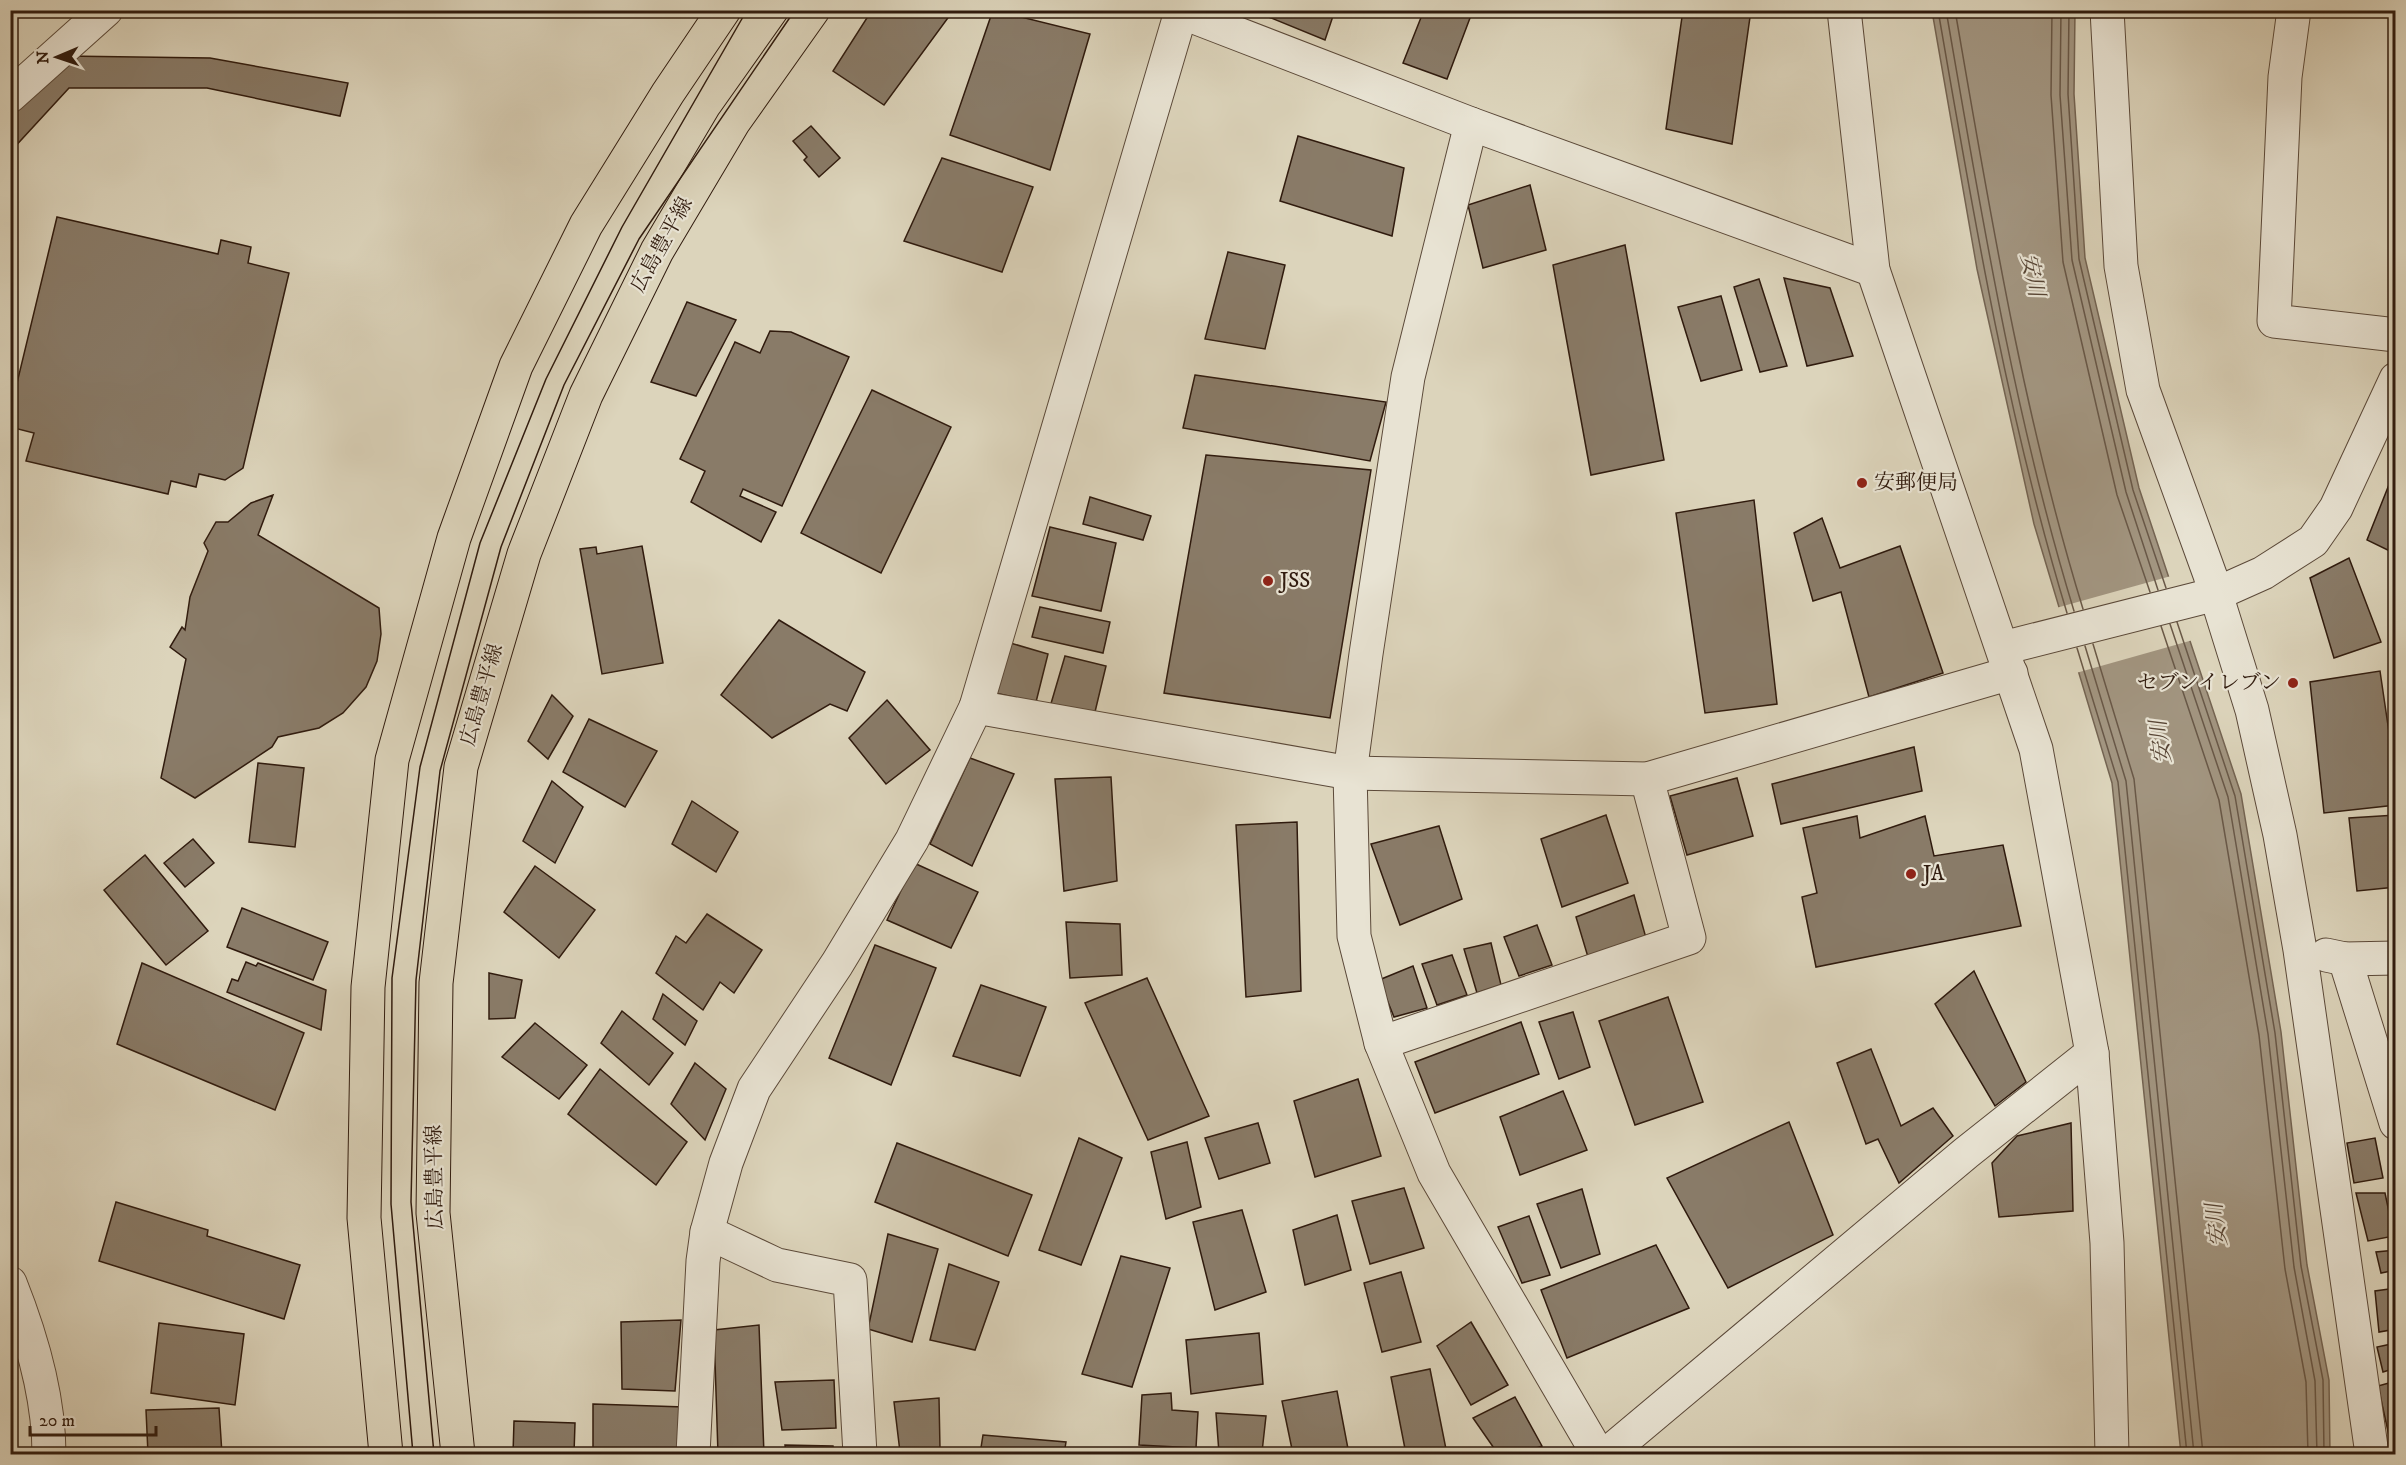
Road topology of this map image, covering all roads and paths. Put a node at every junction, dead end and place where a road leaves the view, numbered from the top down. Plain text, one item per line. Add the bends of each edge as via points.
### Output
1 (105, 10) edge
2 (724, 10) edge
3 (813, 10) edge
4 (1844, 10) edge
5 (2108, 10) edge
6 (2294, 10) edge
7 (1178, 11) edge
8 (10, 96) edge
9 (1470, 124) junction
10 (1873, 270) junction
11 (2396, 335) edge
12 (2396, 379) edge
13 (2203, 597) junction
14 (2011, 654) junction
15 (976, 707) junction
16 (1350, 773) junction
17 (1647, 779) junction
18 (2300, 950) junction
19 (2396, 958) edge
20 (2345, 959) junction
21 (1381, 1043) junction
22 (2092, 1053) junction
23 (2396, 1123) edge
24 (707, 1232) junction
25 (10, 1283) edge
26 (49, 1455) edge
27 (386, 1455) edge
28 (458, 1455) edge
29 (693, 1455) edge
30 (860, 1455) edge
31 (1598, 1455) edge
32 (1607, 1455) edge
33 (2112, 1455) edge
34 (2372, 1455) edge

1 - 8 street
2 - 27 main road via 586,225 516,366 454,538 392,760 368,987 364,1218
3 - 28 main road, 広島豊平線 via 733,123 657,251 586,394 524,554 461,767 436,982 433,1202
4 - 10 street
5 - 13 street via 2121,266 2143,390
6 - 11 street via 2284,77 2274,321
7 - 9 street
7 - 15 street
9 - 10 street
9 - 16 street via 1408,377
10 - 14 street
12 - 13 street via 2336,508 2313,541 2263,573
13 - 14 street
13 - 18 street via 2252,710
14 - 17 street
14 - 22 street via 2036,749
15 - 16 street
15 - 24 street via 912,840 837,964 754,1089 726,1163
16 - 17 street
16 - 21 street via 1354,936
17 - 21 street via 1689,938
18 - 20 street
18 - 34 street
19 - 20 street
20 - 23 street
21 - 31 street via 1434,1173
22 - 32 street via 1966,1153
22 - 33 street via 2107,1243
24 - 29 street
24 - 30 street via 777,1265 850,1280
25 - 26 street via 29,1330 49,1423

